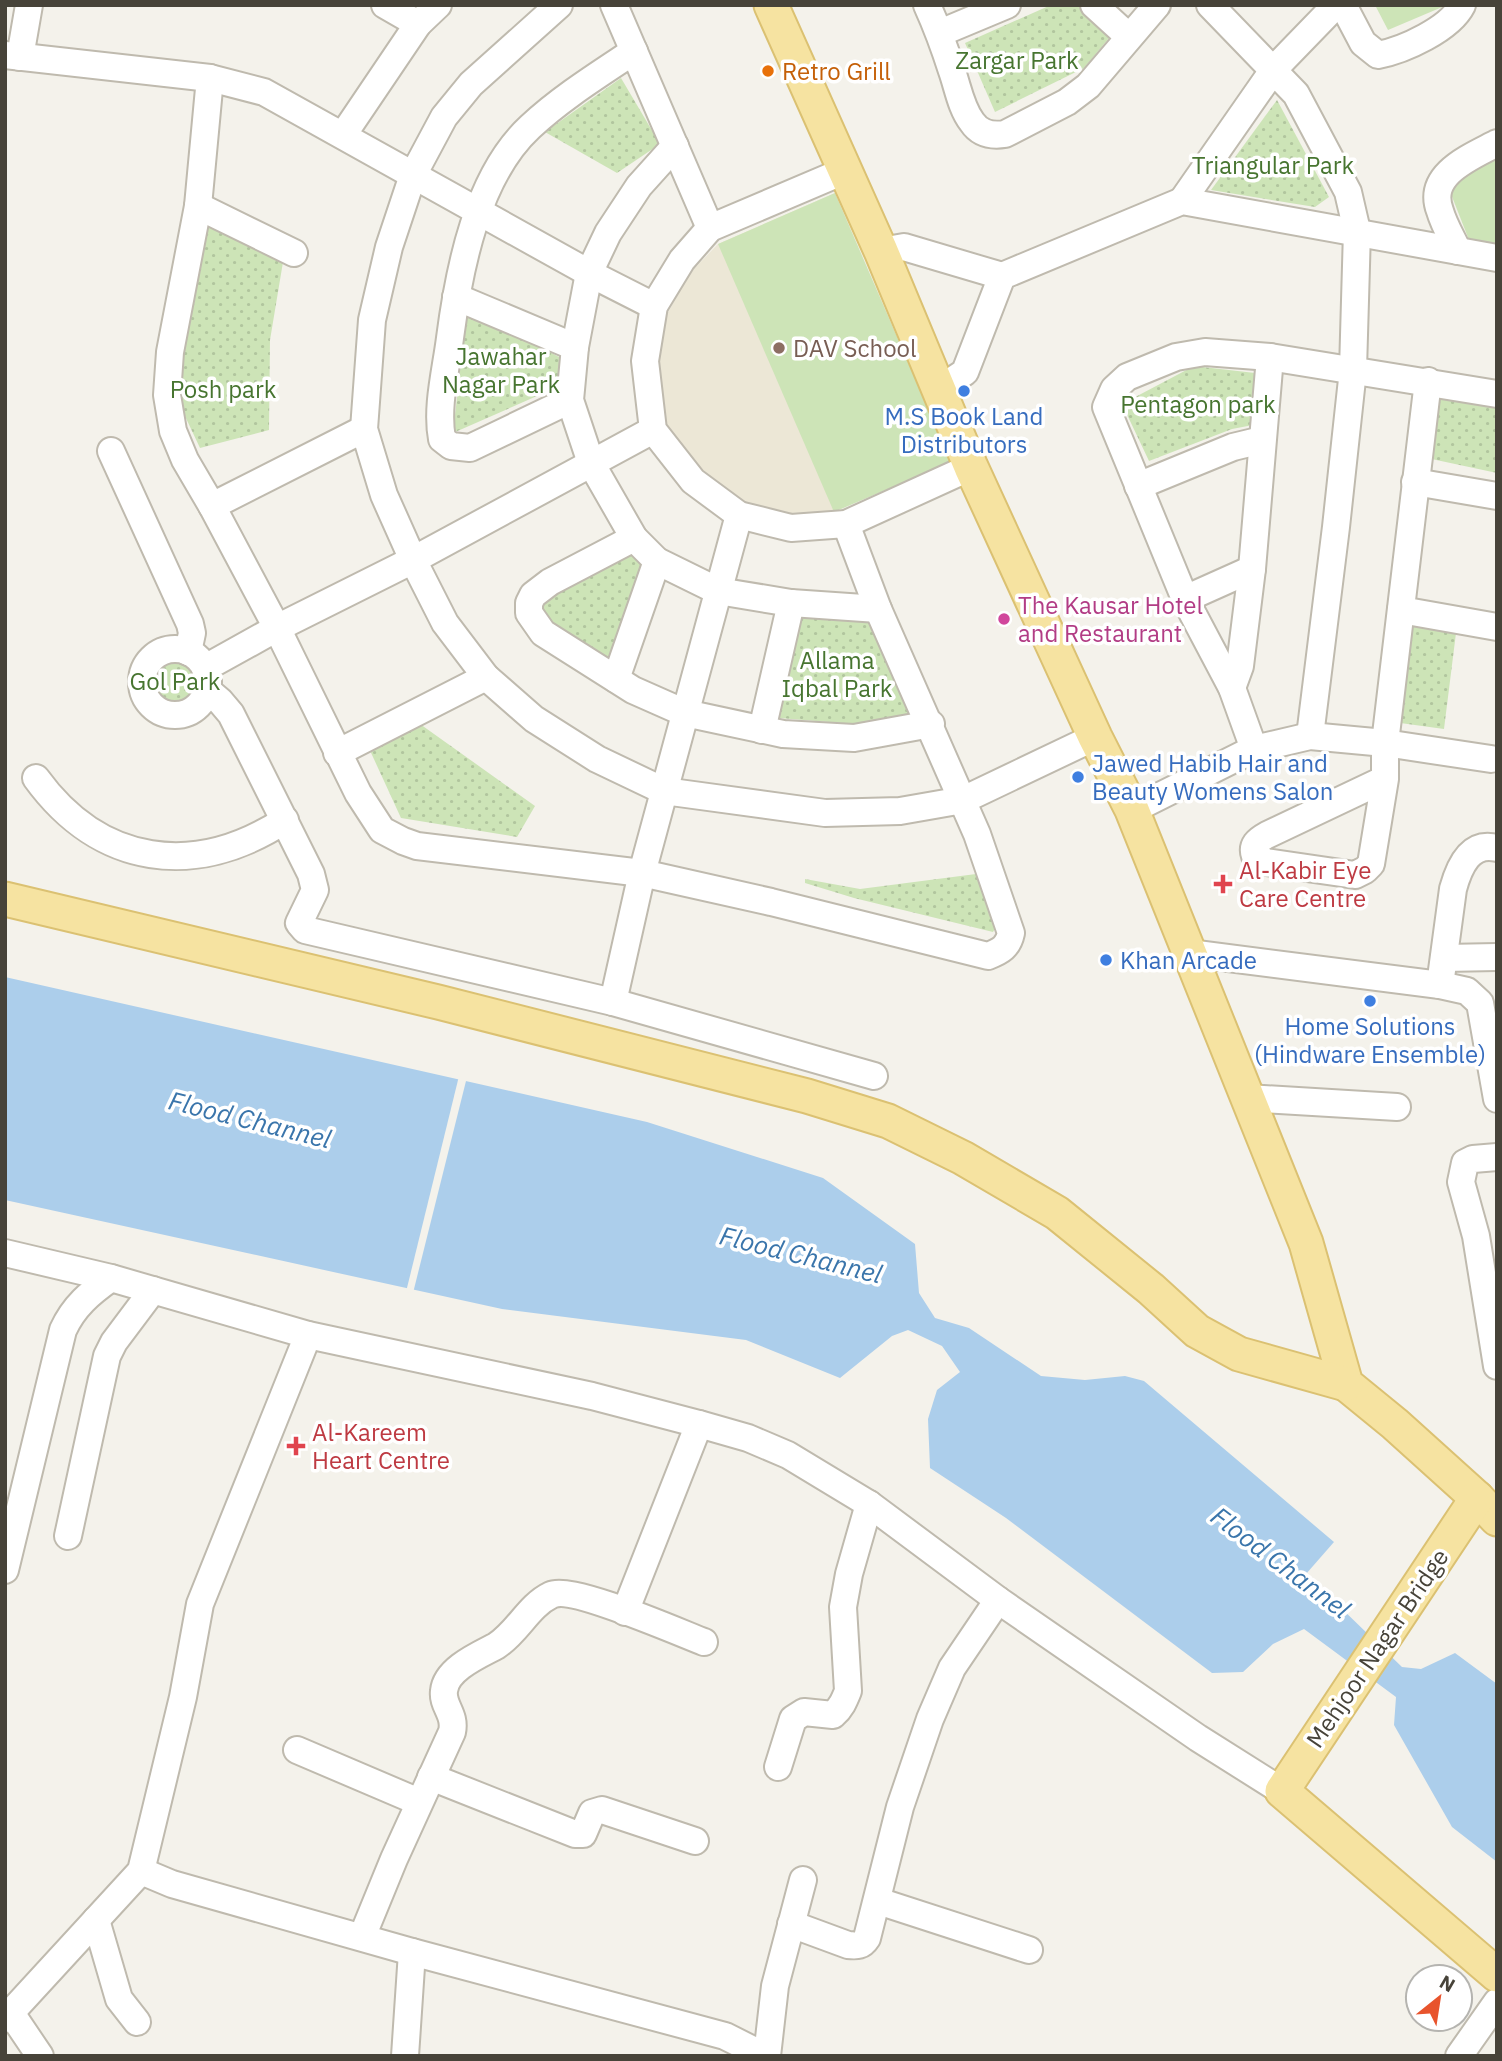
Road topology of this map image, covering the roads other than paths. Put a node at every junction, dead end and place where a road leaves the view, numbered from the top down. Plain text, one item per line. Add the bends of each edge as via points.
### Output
1 (29, 5) edge
2 (385, 5) edge
3 (438, 5) edge
4 (559, 5) edge
5 (614, 5) edge
6 (771, 5) edge
7 (927, 5) edge
8 (1007, 5) edge
9 (1094, 5) edge
10 (1157, 5) edge
11 (1210, 5) edge
12 (1336, 5) edge
13 (1343, 5) edge
14 (1462, 5) edge
15 (418, 24) junction
16 (940, 33) junction
17 (1129, 37) junction
18 (634, 51) junction
19 (13, 56) edge
20 (1274, 69) junction
21 (210, 78) junction
22 (343, 135) junction
23 (1497, 144) edge
24 (674, 146) junction
25 (844, 171) junction
26 (413, 175) junction
27 (1182, 201) junction
28 (198, 206) junction
29 (477, 209) junction
30 (710, 228) junction
31 (1357, 232) junction
32 (881, 251) junction
33 (1458, 251) junction
34 (294, 253) dead end
35 (1497, 258) edge
36 (589, 273) junction
37 (1002, 276) junction
38 (456, 296) junction
39 (654, 306) junction
40 (575, 347) junction
41 (1270, 357) junction
42 (1353, 370) junction
43 (1428, 381) junction
44 (938, 390) junction
45 (1497, 394) edge
46 (570, 400) junction
47 (365, 429) junction
48 (653, 430) junction
49 (1262, 440) junction
50 (111, 451) dead end
51 (591, 463) junction
52 (971, 467) junction
53 (1415, 482) junction
54 (1138, 486) junction
55 (1497, 496) edge
56 (212, 506) junction
57 (739, 515) junction
58 (846, 524) junction
59 (634, 538) junction
60 (413, 560) junction
61 (657, 561) junction
62 (1252, 569) junction
63 (718, 590) junction
64 (1185, 599) junction
65 (791, 603) junction
66 (878, 609) junction
67 (1401, 610) junction
68 (1497, 627) edge
69 (277, 628) junction
70 (200, 670) junction
71 (486, 677) junction
72 (616, 679) junction
73 (1232, 688) junction
74 (685, 713) junction
75 (931, 723) junction
76 (762, 730) junction
77 (1310, 736) junction
78 (1095, 737) junction
79 (1385, 743) junction
80 (1254, 749) junction
81 (337, 754) junction
82 (1491, 759) dead end
83 (36, 778) dead end
84 (1385, 779) junction
85 (664, 791) junction
86 (963, 800) junction
87 (1132, 810) junction
88 (285, 820) junction
89 (1497, 848) edge
90 (642, 873) junction
91 (5, 899) edge
92 (1189, 953) junction
93 (1497, 957) edge
94 (1444, 958) junction
95 (1440, 985) junction
96 (613, 1002) junction
97 (874, 1076) dead end
98 (1247, 1098) junction
99 (1497, 1099) edge
100 (1397, 1107) dead end
101 (1497, 1157) edge
102 (5, 1253) edge
103 (111, 1278) junction
104 (153, 1290) junction
105 (308, 1335) junction
106 (1497, 1366) edge
107 (1346, 1384) junction
108 (699, 1423) junction
109 (869, 1504) junction
110 (1487, 1509) edge
111 (68, 1536) dead end
112 (5, 1570) edge
113 (998, 1600) junction
114 (625, 1612) junction
115 (704, 1642) dead end
116 (297, 1750) dead end
117 (778, 1767) dead end
118 (431, 1777) junction
119 (1289, 1780) junction
120 (419, 1802) junction
121 (695, 1841) dead end
122 (141, 1871) junction
123 (803, 1881) dead end
124 (878, 1901) junction
125 (96, 1920) junction
126 (791, 1924) junction
127 (362, 1937) junction
128 (1029, 1950) dead end
129 (412, 1952) junction
130 (1497, 1975) edge
131 (1497, 2002) edge
132 (8, 2016) edge
133 (137, 2022) dead end
134 (40, 2056) edge
135 (405, 2056) edge
136 (766, 2056) edge
137 (1459, 2056) edge

1 - 19 street
2 - 15 street
3 - 15 street
4 - 26 street via 454,102
5 - 18 street
6 - 25 main road
7 - 16 street
8 - 16 street
9 - 17 street
10 - 17 street
11 - 20 street
12 - 20 street
13 - 14 street via 1363,43 1378,55 1399,50 1450,22
15 - 22 street
16 - 17 street via 964,108 978,129 995,135 1067,102 1088,86
18 - 24 street
18 - 29 street via 528,128
19 - 21 street
20 - 27 street
20 - 31 street via 1296,94 1348,192
21 - 22 street via 264,92
21 - 28 street
22 - 26 street
23 - 33 street via 1456,165 1437,191 1439,210
24 - 30 street
24 - 36 street via 639,186
25 - 30 street
25 - 32 main road
26 - 29 street
26 - 47 street via 389,247 372,320
27 - 31 street
27 - 37 street
28 - 34 street
28 - 56 street via 170,352 167,395 173,431
29 - 36 street
29 - 38 street
30 - 39 street via 682,260
31 - 33 street
31 - 42 street
32 - 37 street via 904,247
32 - 44 main road
33 - 35 street
36 - 39 street
36 - 40 street
37 - 44 street via 965,372
38 - 40 street
38 - 46 street via 440,428 444,442 470,448
39 - 48 street via 645,361
40 - 46 street
41 - 42 street
41 - 49 street
41 - 54 street via 1205,352 1176,357 1118,383 1105,407
42 - 43 street
42 - 77 street
43 - 45 street
43 - 53 street
44 - 52 main road
46 - 51 street
47 - 56 street
47 - 60 street via 384,495
48 - 51 street
48 - 57 street via 693,481
49 - 54 street via 1233,447
49 - 62 street
50 - 70 street via 190,624
51 - 59 street
51 - 60 street
52 - 58 street
52 - 78 main road
53 - 55 street
53 - 67 street
54 - 64 street
56 - 69 street
57 - 58 street via 791,528
57 - 63 street
58 - 66 street
59 - 61 street
59 - 72 street via 550,582 529,603 529,613 543,633
60 - 69 street
60 - 71 street via 445,623
61 - 63 street
61 - 72 street
62 - 64 street
62 - 73 street via 1240,666
63 - 65 street
63 - 74 street
64 - 73 street
65 - 66 street
65 - 76 street
66 - 75 street
67 - 68 street
67 - 79 street
69 - 70 street
69 - 81 street
70 - 88 street via 231,715
71 - 81 street
71 - 85 street via 534,719 597,759
72 - 74 street
73 - 80 street
74 - 76 street
74 - 85 street
75 - 76 street via 854,738
75 - 86 street
77 - 79 street
77 - 80 street
78 - 86 street
78 - 87 main road
79 - 82 street
79 - 84 street
80 - 87 street
81 - 90 street via 382,830 403,841 440,850
83 - 88 street via 82,826 121,846 161,856 222,851
84 - 84 street via 1267,835 1256,842 1255,856 1266,862 1356,875 1365,870 1374,854
85 - 86 street via 825,813 900,811
85 - 90 street
86 - 90 street via 1011,933 1005,946 988,956
87 - 92 main road
88 - 96 street via 315,883 299,923 305,930
89 - 94 street via 1471,852 1457,874
90 - 96 street
91 - 107 main road via 480,1012 888,1121 1057,1213 1197,1331 1240,1354
92 - 95 street
92 - 98 main road
93 - 94 street
94 - 95 street
95 - 99 street via 1467,991 1480,1003
96 - 97 street
98 - 100 street
98 - 107 main road via 1306,1243
101 - 106 street via 1465,1163 1461,1182
102 - 103 street
103 - 104 street
103 - 112 street via 80,1303 63,1330
104 - 105 street
104 - 111 street via 107,1356
105 - 108 street
105 - 122 street via 200,1604
107 - 110 main road
108 - 109 street via 788,1455
108 - 114 street
109 - 113 street
109 - 117 street via 843,1607 848,1691 833,1715 804,1712 793,1719
110 - 119 main road, Mehjoor Nagar Bridge via 1458,1526
113 - 119 street via 1198,1738
113 - 124 street via 952,1668 930,1719 900,1807
114 - 115 street
114 - 118 street via 557,1592 535,1606 503,1641 458,1670 444,1690 454,1720 452,1732
116 - 120 street
118 - 120 street
118 - 121 street via 575,1834 583,1834 592,1813 602,1810
119 - 130 main road
120 - 127 street
122 - 125 street
122 - 127 street
123 - 126 street
124 - 126 street via 871,1932 857,1946
124 - 128 street
125 - 132 street
125 - 133 street via 120,1999
126 - 136 street via 775,1986
127 - 129 street
129 - 135 street
129 - 136 street via 725,2036
131 - 137 street
132 - 134 street

